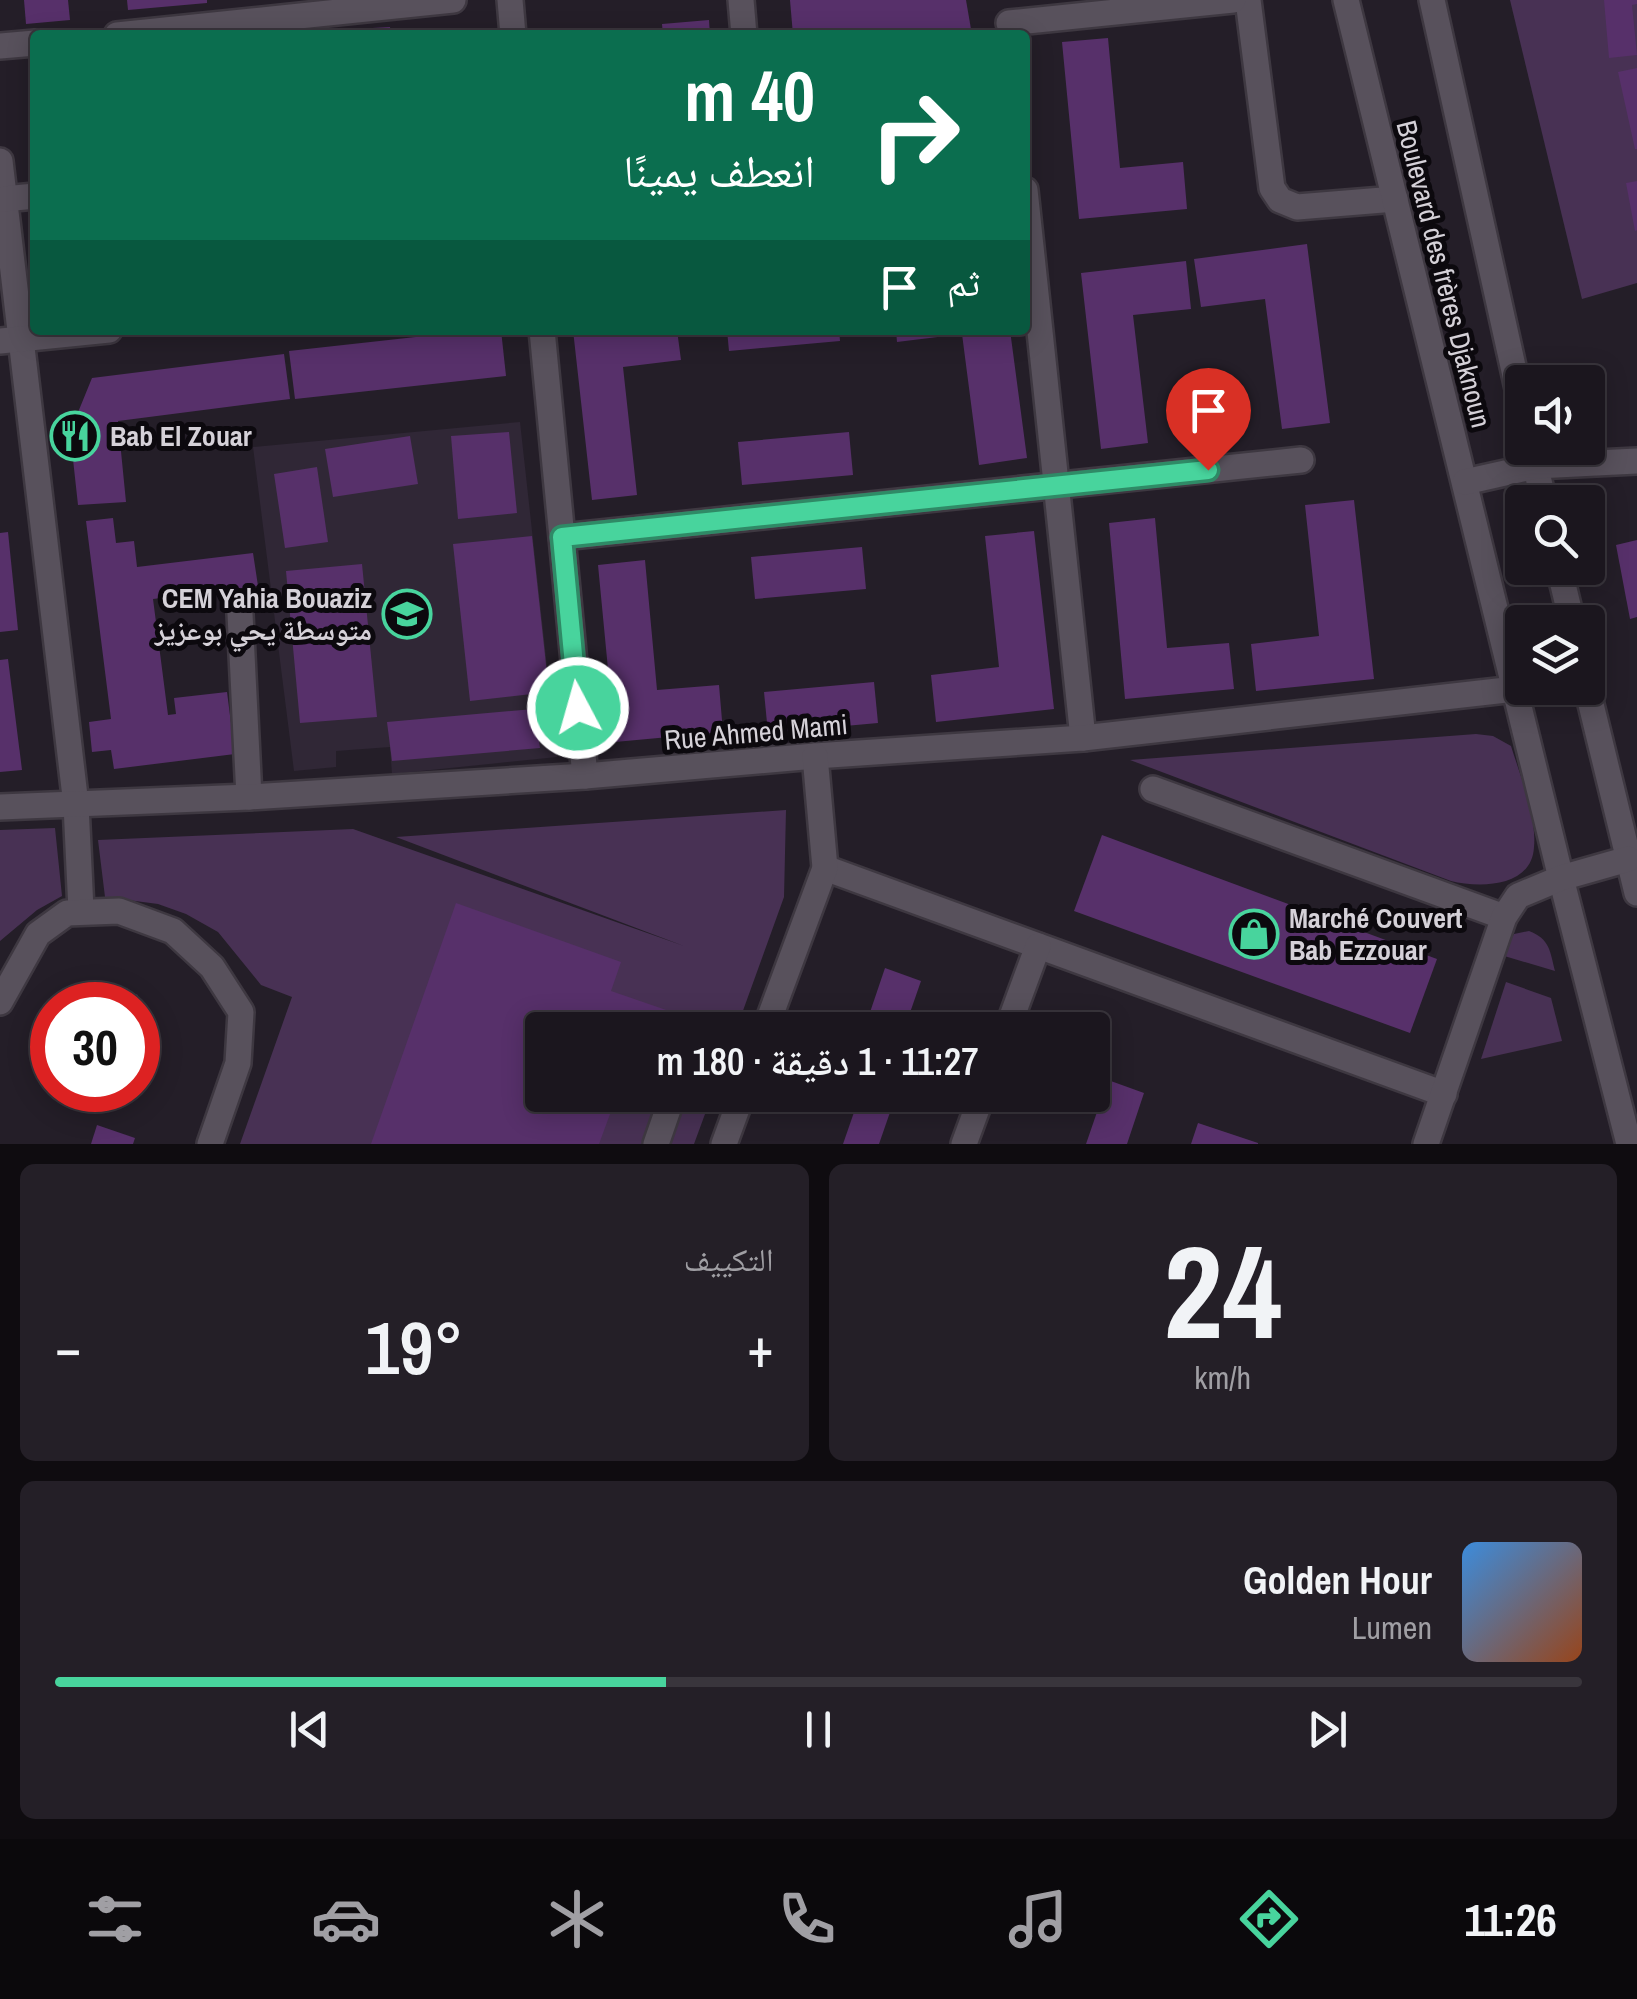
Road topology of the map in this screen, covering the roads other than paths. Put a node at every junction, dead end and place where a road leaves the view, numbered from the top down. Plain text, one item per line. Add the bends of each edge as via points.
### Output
1 (453, 0) edge
2 (510, 0) edge
3 (741, 0) edge
4 (1232, 0) edge
5 (1248, 0) edge
6 (1346, 0) edge
7 (1432, 0) edge
8 (274, 18) edge
9 (1009, 19) edge
10 (163, 30) edge
11 (513, 30) edge
12 (744, 30) edge
13 (30, 43) edge
14 (0, 46) edge
15 (0, 160) edge
16 (30, 196) edge
17 (4, 199) junction
18 (1396, 199) junction
19 (1030, 262) edge
20 (64, 335) edge
21 (542, 335) edge
22 (11, 341) edge
23 (1513, 365) edge
24 (1605, 459) edge
25 (1301, 460) dead end
26 (1637, 460) edge
27 (1512, 465) edge
28 (1465, 482) junction
29 (1056, 486) junction
30 (562, 537) junction
31 (240, 614) dead end
32 (1505, 644) edge
33 (1505, 689) edge
34 (1520, 705) edge
35 (1591, 705) edge
36 (1083, 738) junction
37 (814, 756) junction
38 (585, 776) junction
39 (1153, 788) dead end
40 (249, 797) junction
41 (76, 805) junction
42 (0, 807) edge
43 (1628, 860) junction
44 (824, 868) junction
45 (1561, 878) junction
46 (1637, 893) edge
47 (81, 910) junction
48 (1504, 917) junction
49 (1038, 946) junction
50 (0, 1002) edge
51 (772, 1012) edge
52 (1014, 1012) edge
53 (1444, 1094) junction
54 (669, 1112) edge
55 (736, 1112) edge
56 (976, 1112) edge
57 (662, 1142) edge
58 (210, 1144) edge
59 (724, 1144) edge
60 (964, 1144) edge
61 (1426, 1144) edge
62 (1629, 1144) edge

1 - 8 street
2 - 11 street
3 - 12 street
4 - 9 street
5 - 18 street via 1272,188 1280,200 1298,207
6 - 18 street, Boulevard des frères Djaknoun
7 - 23 street, Boulevard des frères Djaknoun
8 - 10 street
13 - 14 street
15 - 17 street
16 - 17 street
17 - 22 street
18 - 28 street, Boulevard des frères Djaknoun
19 - 29 street
20 - 22 street
21 - 30 street
22 - 41 street
24 - 26 street
25 - 29 street
27 - 28 street
28 - 32 street, Boulevard des frères Djaknoun
29 - 30 street
29 - 36 street
30 - 38 street
31 - 40 street
33 - 36 street, Rue Ahmed Mami
34 - 45 street, Boulevard des frères Djaknoun
35 - 43 street
36 - 37 street, Rue Ahmed Mami
37 - 38 street, Rue Ahmed Mami
37 - 44 street
38 - 40 street, Rue Ahmed Mami
39 - 48 street
40 - 41 street, Rue Ahmed Mami
41 - 42 street, Rue Ahmed Mami
41 - 47 street
43 - 45 street
43 - 46 street
44 - 49 street
44 - 51 street
45 - 48 street via 1518,896
45 - 62 street, Boulevard des frères Djaknoun
47 - 50 street via 38,934
47 - 58 street via 119,911 174,931 212,966 241,1012 238,1063
48 - 53 street
49 - 52 street
49 - 53 street
53 - 61 street
54 - 57 street
55 - 59 street
56 - 60 street

